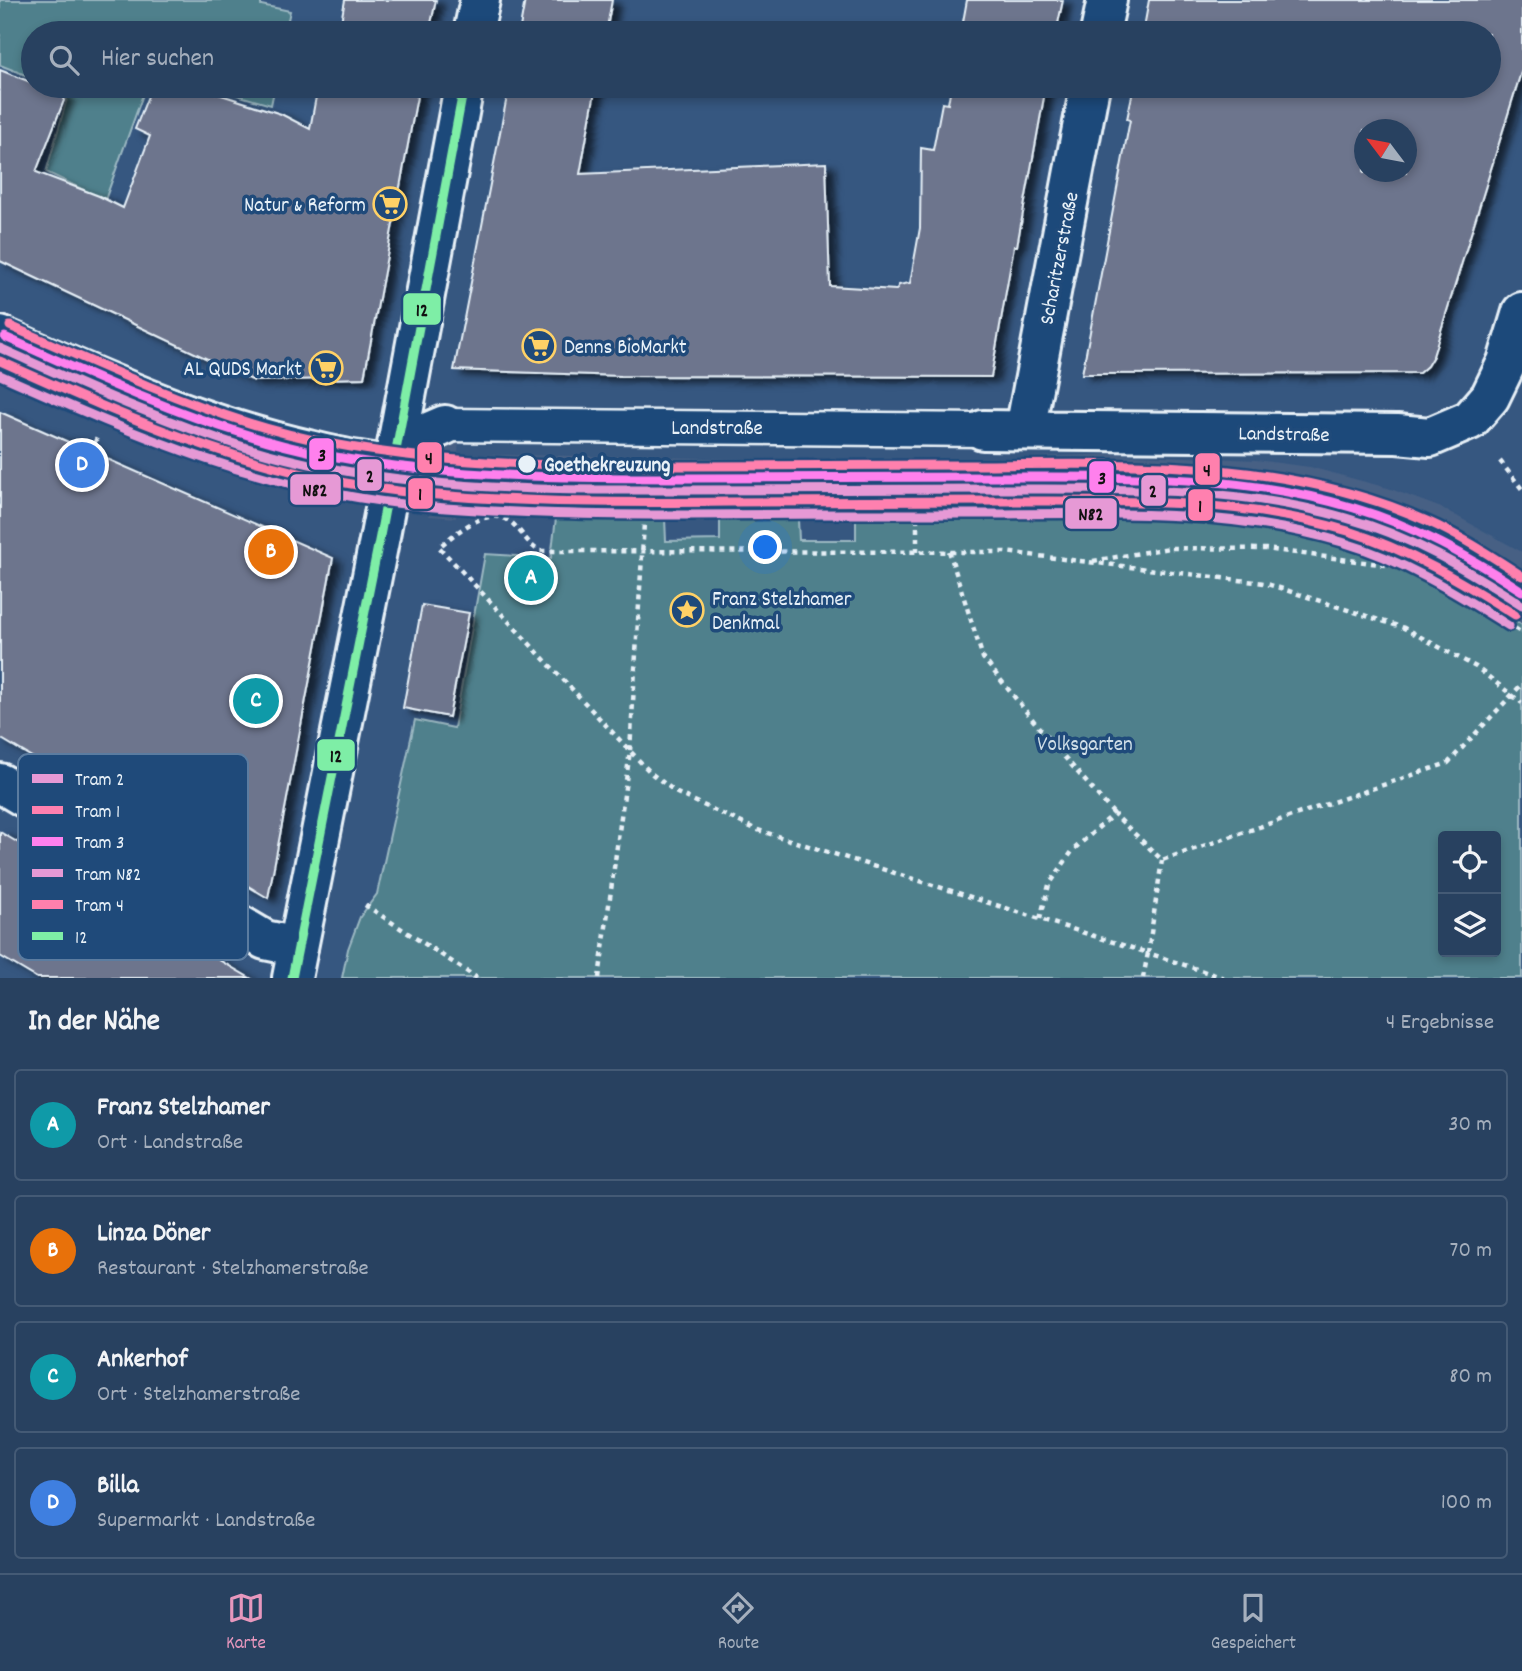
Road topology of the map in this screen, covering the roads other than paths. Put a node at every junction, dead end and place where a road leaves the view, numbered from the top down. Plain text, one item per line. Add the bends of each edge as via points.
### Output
1 (480, 0) edge
2 (1107, 0) edge
3 (476, 21) edge
4 (1103, 21) edge
5 (462, 98) edge
6 (1088, 98) edge
7 (1522, 312) edge
8 (0, 336) edge
9 (445, 425) joint
10 (983, 430) joint
11 (1026, 430) junction
12 (393, 465) junction
13 (0, 783) edge
14 (18, 794) edge
15 (248, 930) edge
16 (295, 962) edge

1 - 3 street
2 - 4 street
5 - 12 street
6 - 11 street, Scharitzerstraße
7 - 11 street, Landstraße via 1507,362 1490,397 1470,420 1430,437
8 - 12 street via 208,423 316,452
9 - 10 street, Landstraße
9 - 12 street, Landstraße via 431,431
10 - 11 street, Landstraße
12 - 16 street
13 - 14 street
15 - 16 street

